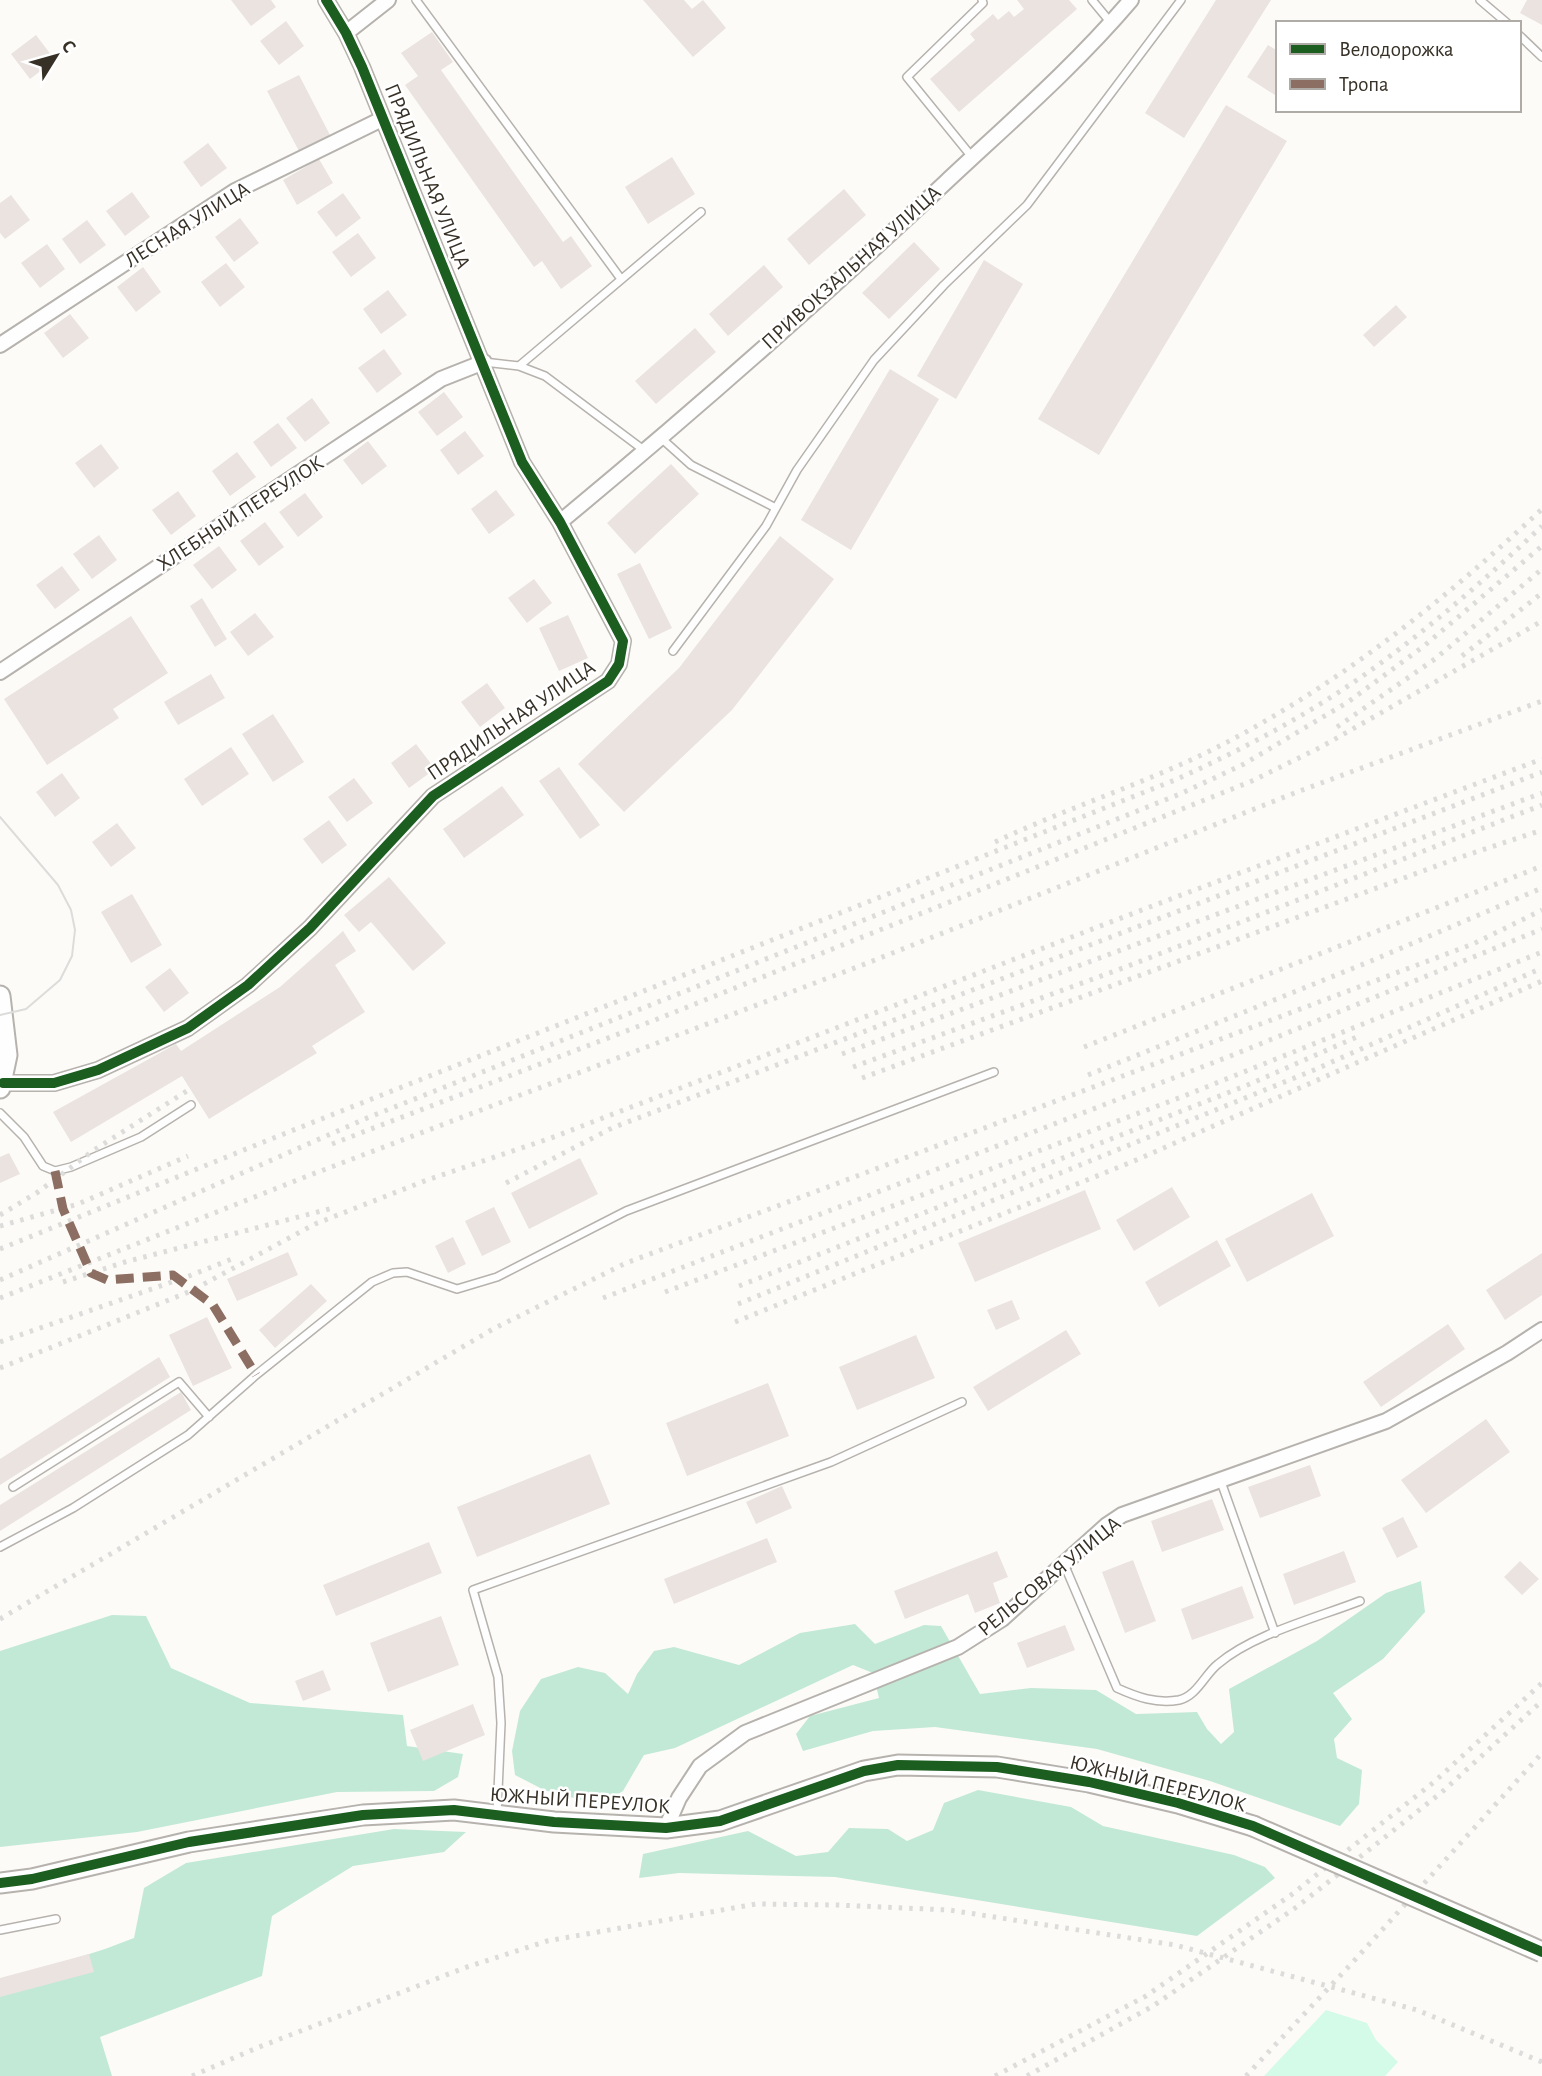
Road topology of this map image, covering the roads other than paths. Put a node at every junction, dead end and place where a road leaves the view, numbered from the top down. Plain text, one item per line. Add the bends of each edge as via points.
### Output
1 (326, 0) edge
2 (388, 0) edge
3 (416, 0) edge
4 (982, 0) edge
5 (1092, 0) edge
6 (1131, 0) edge
7 (1181, 0) edge
8 (1480, 0) edge
9 (1505, 21) edge
10 (1111, 23) junction
11 (346, 33) junction
12 (1521, 37) edge
13 (1542, 57) edge
14 (383, 119) junction
15 (972, 157) junction
16 (701, 212) dead end
17 (621, 279) junction
18 (0, 345) edge
19 (484, 362) junction
20 (519, 366) junction
21 (661, 438) junction
22 (645, 452) junction
23 (776, 508) junction
24 (560, 522) junction
25 (673, 651) dead end
26 (0, 671) edge
27 (0, 996) edge
28 (994, 1072) dead end
29 (1, 1085) edge
30 (191, 1105) dead end
31 (0, 1113) edge
32 (1542, 1330) edge
33 (962, 1402) dead end
34 (209, 1417) junction
35 (1219, 1478) junction
36 (13, 1487) dead end
37 (0, 1547) edge
38 (1065, 1564) junction
39 (1360, 1601) dead end
40 (1275, 1633) junction
41 (497, 1815) junction
42 (666, 1828) junction
43 (0, 1883) edge
44 (56, 1919) dead end
45 (0, 1930) edge
46 (1542, 1952) edge

1 - 11 street, ПРЯДИЛЬНАЯ УЛИЦА
2 - 11 street
3 - 17 lane
4 - 15 lane via 906,77
5 - 10 lane
6 - 10 street, ПРИВОКЗАЛЬНАЯ УЛИЦА
7 - 23 lane via 1027,205 874,360
8 - 9 lane
10 - 15 street, ПРИВОКЗАЛЬНАЯ УЛИЦА
11 - 14 street, ПРЯДИЛЬНАЯ УЛИЦА
12 - 13 lane
14 - 18 street, ЛЕСНАЯ УЛИЦА via 235,191
14 - 19 street, ПРЯДИЛЬНАЯ УЛИЦА
15 - 21 street, ПРИВОКЗАЛЬНАЯ УЛИЦА
16 - 17 lane
17 - 20 lane
19 - 20 lane
19 - 24 street, ПРЯДИЛЬНАЯ УЛИЦА via 522,462
19 - 26 street, ХЛЕБНЫЙ ПЕРЕУЛОК via 442,379
20 - 22 lane via 545,376
21 - 22 street, ПРИВОКЗАЛЬНАЯ УЛИЦА
21 - 23 lane via 691,465
22 - 24 street, ПРИВОКЗАЛЬНАЯ УЛИЦА
23 - 25 lane
24 - 29 street, ПРЯДИЛЬНАЯ УЛИЦА via 623,641 619,664 608,681 433,796 310,928 248,985 188,1028 98,1070 54,1083
27 - 29 street via 7,1055
28 - 34 lane via 626,1212 497,1277 457,1289 407,1272 372,1282
30 - 31 lane via 141,1138 55,1171 43,1166 24,1137
32 - 35 street, РЕЛЬСОВАЯ УЛИЦА via 1386,1421
33 - 41 lane via 831,1462 473,1590 498,1677
34 - 36 lane via 179,1382
34 - 37 lane via 73,1508
35 - 38 street, РЕЛЬСОВАЯ УЛИЦА via 1122,1515
35 - 40 lane
38 - 40 lane via 1117,1688 1140,1699 1182,1699 1241,1646
38 - 42 street, РЕЛЬСОВАЯ УЛИЦА via 1002,1619 958,1647 745,1733 700,1766
39 - 40 lane
41 - 42 street, ЮЖНЫЙ ПЕРЕУЛОК
41 - 43 street, ЮЖНЫЙ ПЕРЕУЛОК via 454,1810 363,1815 189,1842
42 - 46 street, ЮЖНЫЙ ПЕРЕУЛОК, bridge via 720,1821 864,1771 898,1765 997,1768 1178,1803 1253,1826
44 - 45 lane

